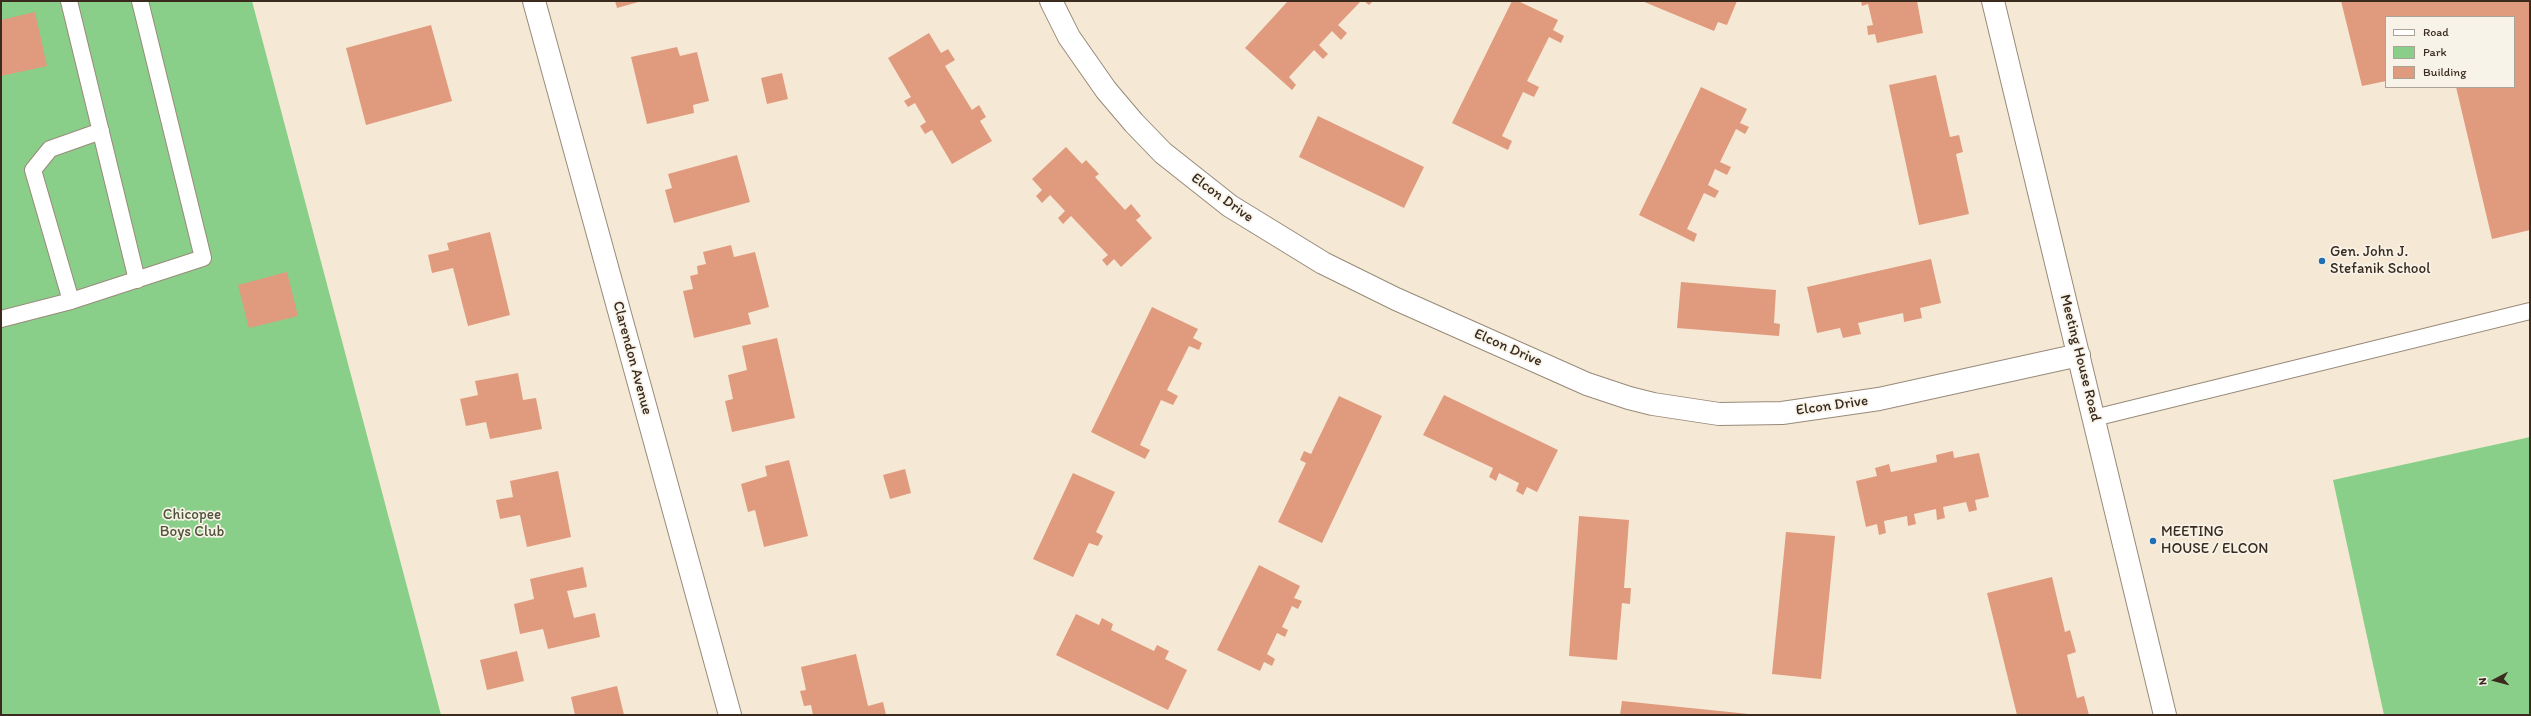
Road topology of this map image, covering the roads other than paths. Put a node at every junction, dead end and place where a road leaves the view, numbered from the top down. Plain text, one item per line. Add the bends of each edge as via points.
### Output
1 (69, 1) edge
2 (140, 1) edge
3 (534, 1) edge
4 (1051, 1) edge
5 (1994, 1) edge
6 (101, 131) junction
7 (137, 280) junction
8 (71, 301) junction
9 (2530, 311) edge
10 (1, 319) edge
11 (2079, 354) junction
12 (2094, 418) junction
13 (730, 715) edge
14 (2165, 715) edge

1 - 6 lane
2 - 7 lane via 203,258
3 - 13 street, Clarendon Avenue
4 - 11 street, Elcon Drive via 1069,37 1106,90 1134,123 1163,153 1230,206 1323,263 1396,299 1587,384 1629,398 1720,414 1782,413 1879,399
5 - 11 street, Meeting House Road
6 - 7 lane
6 - 8 lane via 50,149 33,170
7 - 8 lane
8 - 10 lane
9 - 12 lane
11 - 12 street, Meeting House Road
12 - 14 street, Meeting House Road

